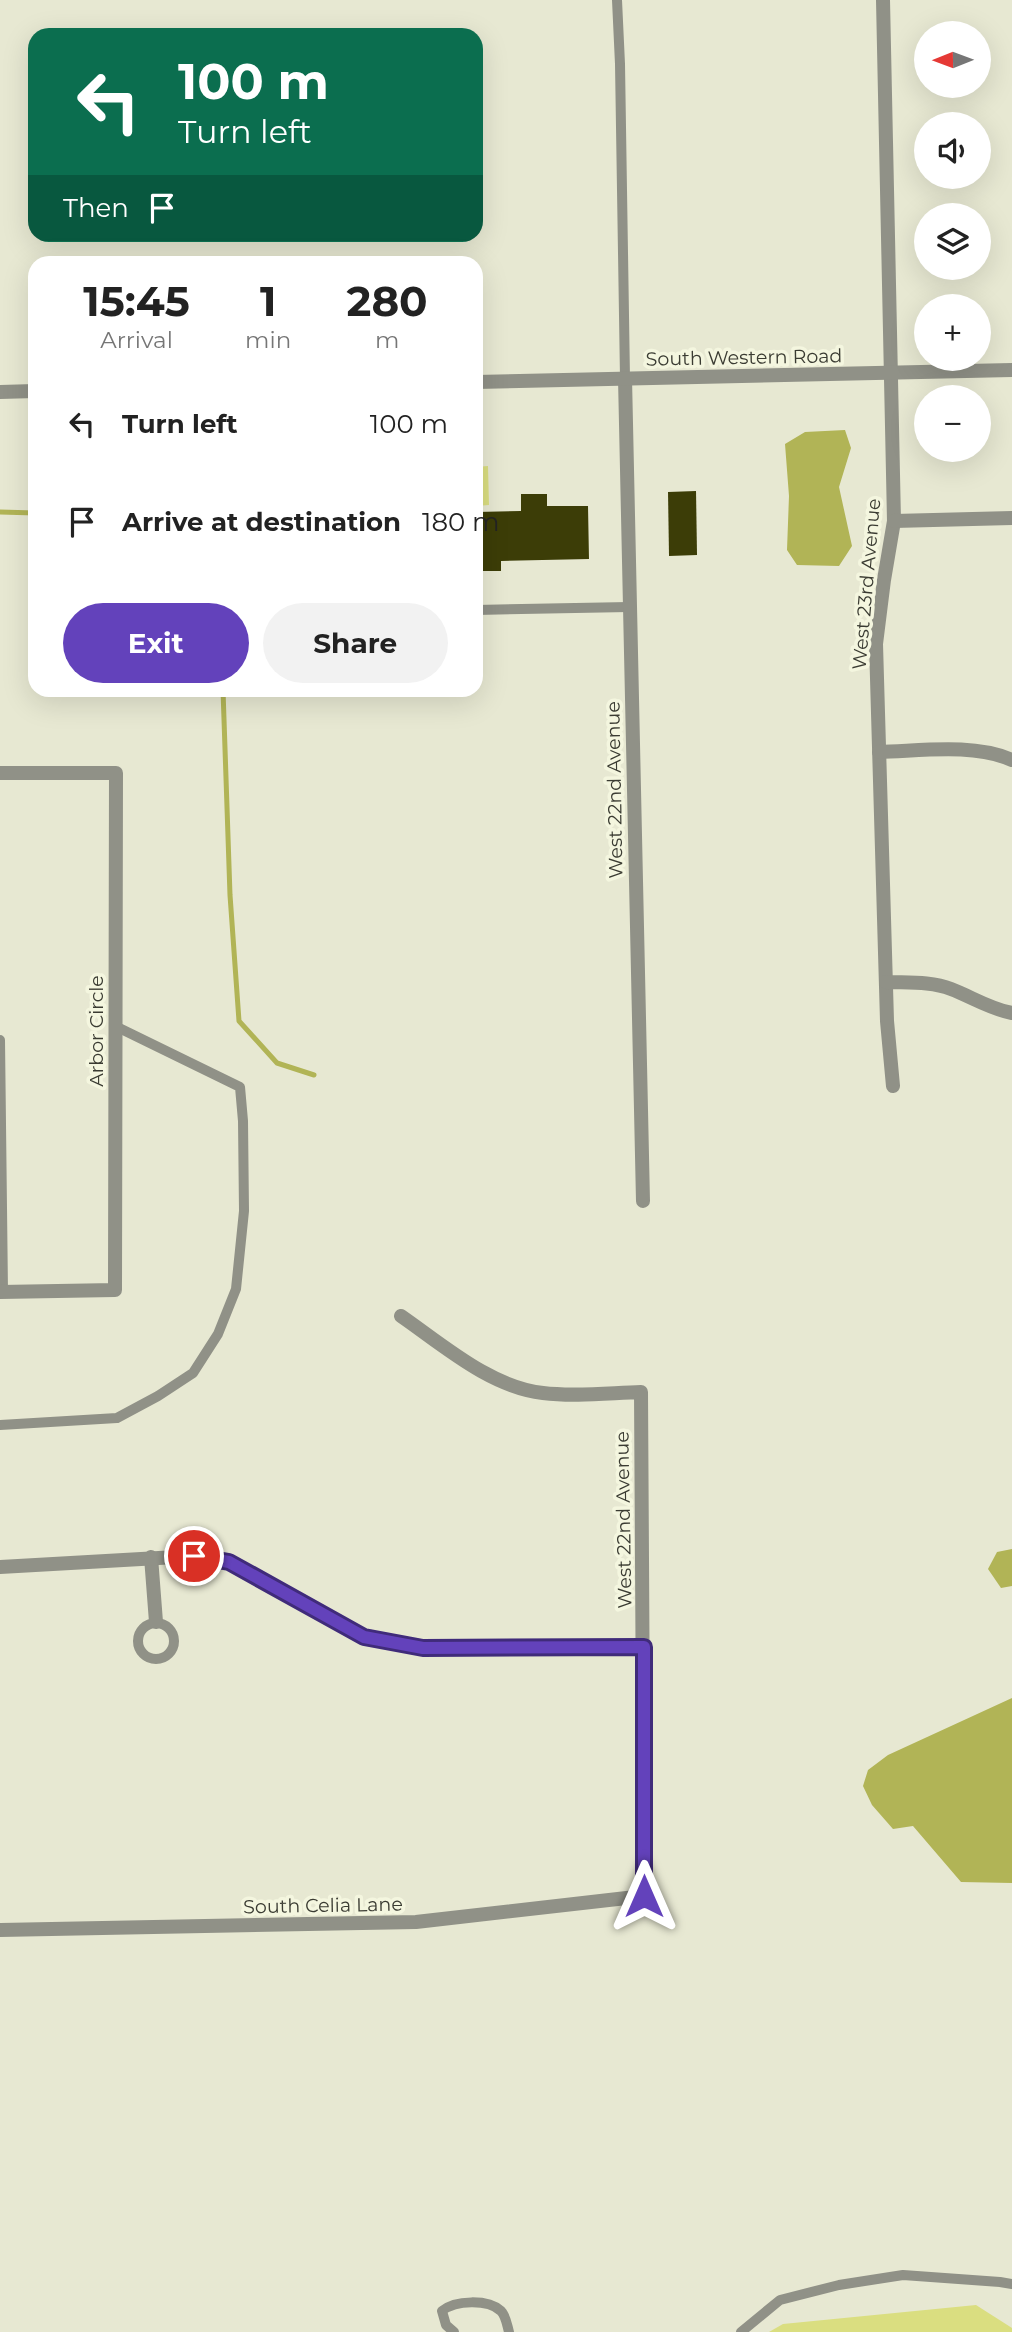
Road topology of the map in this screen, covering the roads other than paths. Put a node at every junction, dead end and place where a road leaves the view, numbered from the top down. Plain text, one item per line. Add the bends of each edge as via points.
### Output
1 (617, 0) edge
2 (883, 0) edge
3 (1012, 370) edge
4 (890, 373) junction
5 (625, 379) junction
6 (483, 382) edge
7 (28, 391) edge
8 (0, 392) edge
9 (1012, 518) edge
10 (894, 521) junction
11 (629, 607) junction
12 (483, 610) edge
13 (879, 752) junction
14 (1012, 760) edge
15 (0, 773) edge
16 (886, 982) junction
17 (1012, 1013) edge
18 (115, 1026) junction
19 (0, 1040) edge
20 (892, 1086) dead end
21 (643, 1201) dead end
22 (2, 1292) edge
23 (401, 1316) dead end
24 (0, 1424) edge
25 (150, 1558) junction
26 (0, 1567) edge
27 (156, 1622) dead end
28 (644, 1647) junction
29 (644, 1896) joint
30 (0, 1930) edge
31 (1012, 2284) edge
32 (454, 2332) edge
33 (509, 2332) edge
34 (741, 2332) edge

1 - 5 lane
2 - 4 street, West 23rd Avenue
3 - 4 street, South Western Road
4 - 5 street, South Western Road
4 - 10 street, West 23rd Avenue
5 - 6 street, South Western Road
5 - 11 street, West 22nd Avenue
7 - 8 street
9 - 10 street
10 - 13 street, West 23rd Avenue via 876,644
11 - 12 lane
11 - 21 street, West 22nd Avenue
13 - 14 street via 963,751
13 - 16 street, West 23rd Avenue
15 - 18 street, Arbor Circle via 116,773
16 - 17 street via 949,988
16 - 20 street, West 23rd Avenue
18 - 22 street, Arbor Circle via 115,1290
18 - 24 lane via 240,1087 244,1211 236,1289 218,1334 193,1373 158,1396 117,1418
19 - 22 lane
23 - 28 street, West 22nd Avenue via 513,1386 544,1393 641,1392
25 - 26 street
25 - 27 street
25 - 28 street via 194,1556 229,1562 364,1637 423,1648
28 - 29 street, West 22nd Avenue
29 - 30 street, South Celia Lane via 416,1922
31 - 34 lane via 903,2275 839,2285 780,2300
32 - 33 lane via 442,2311 449,2305 492,2304 503,2314

